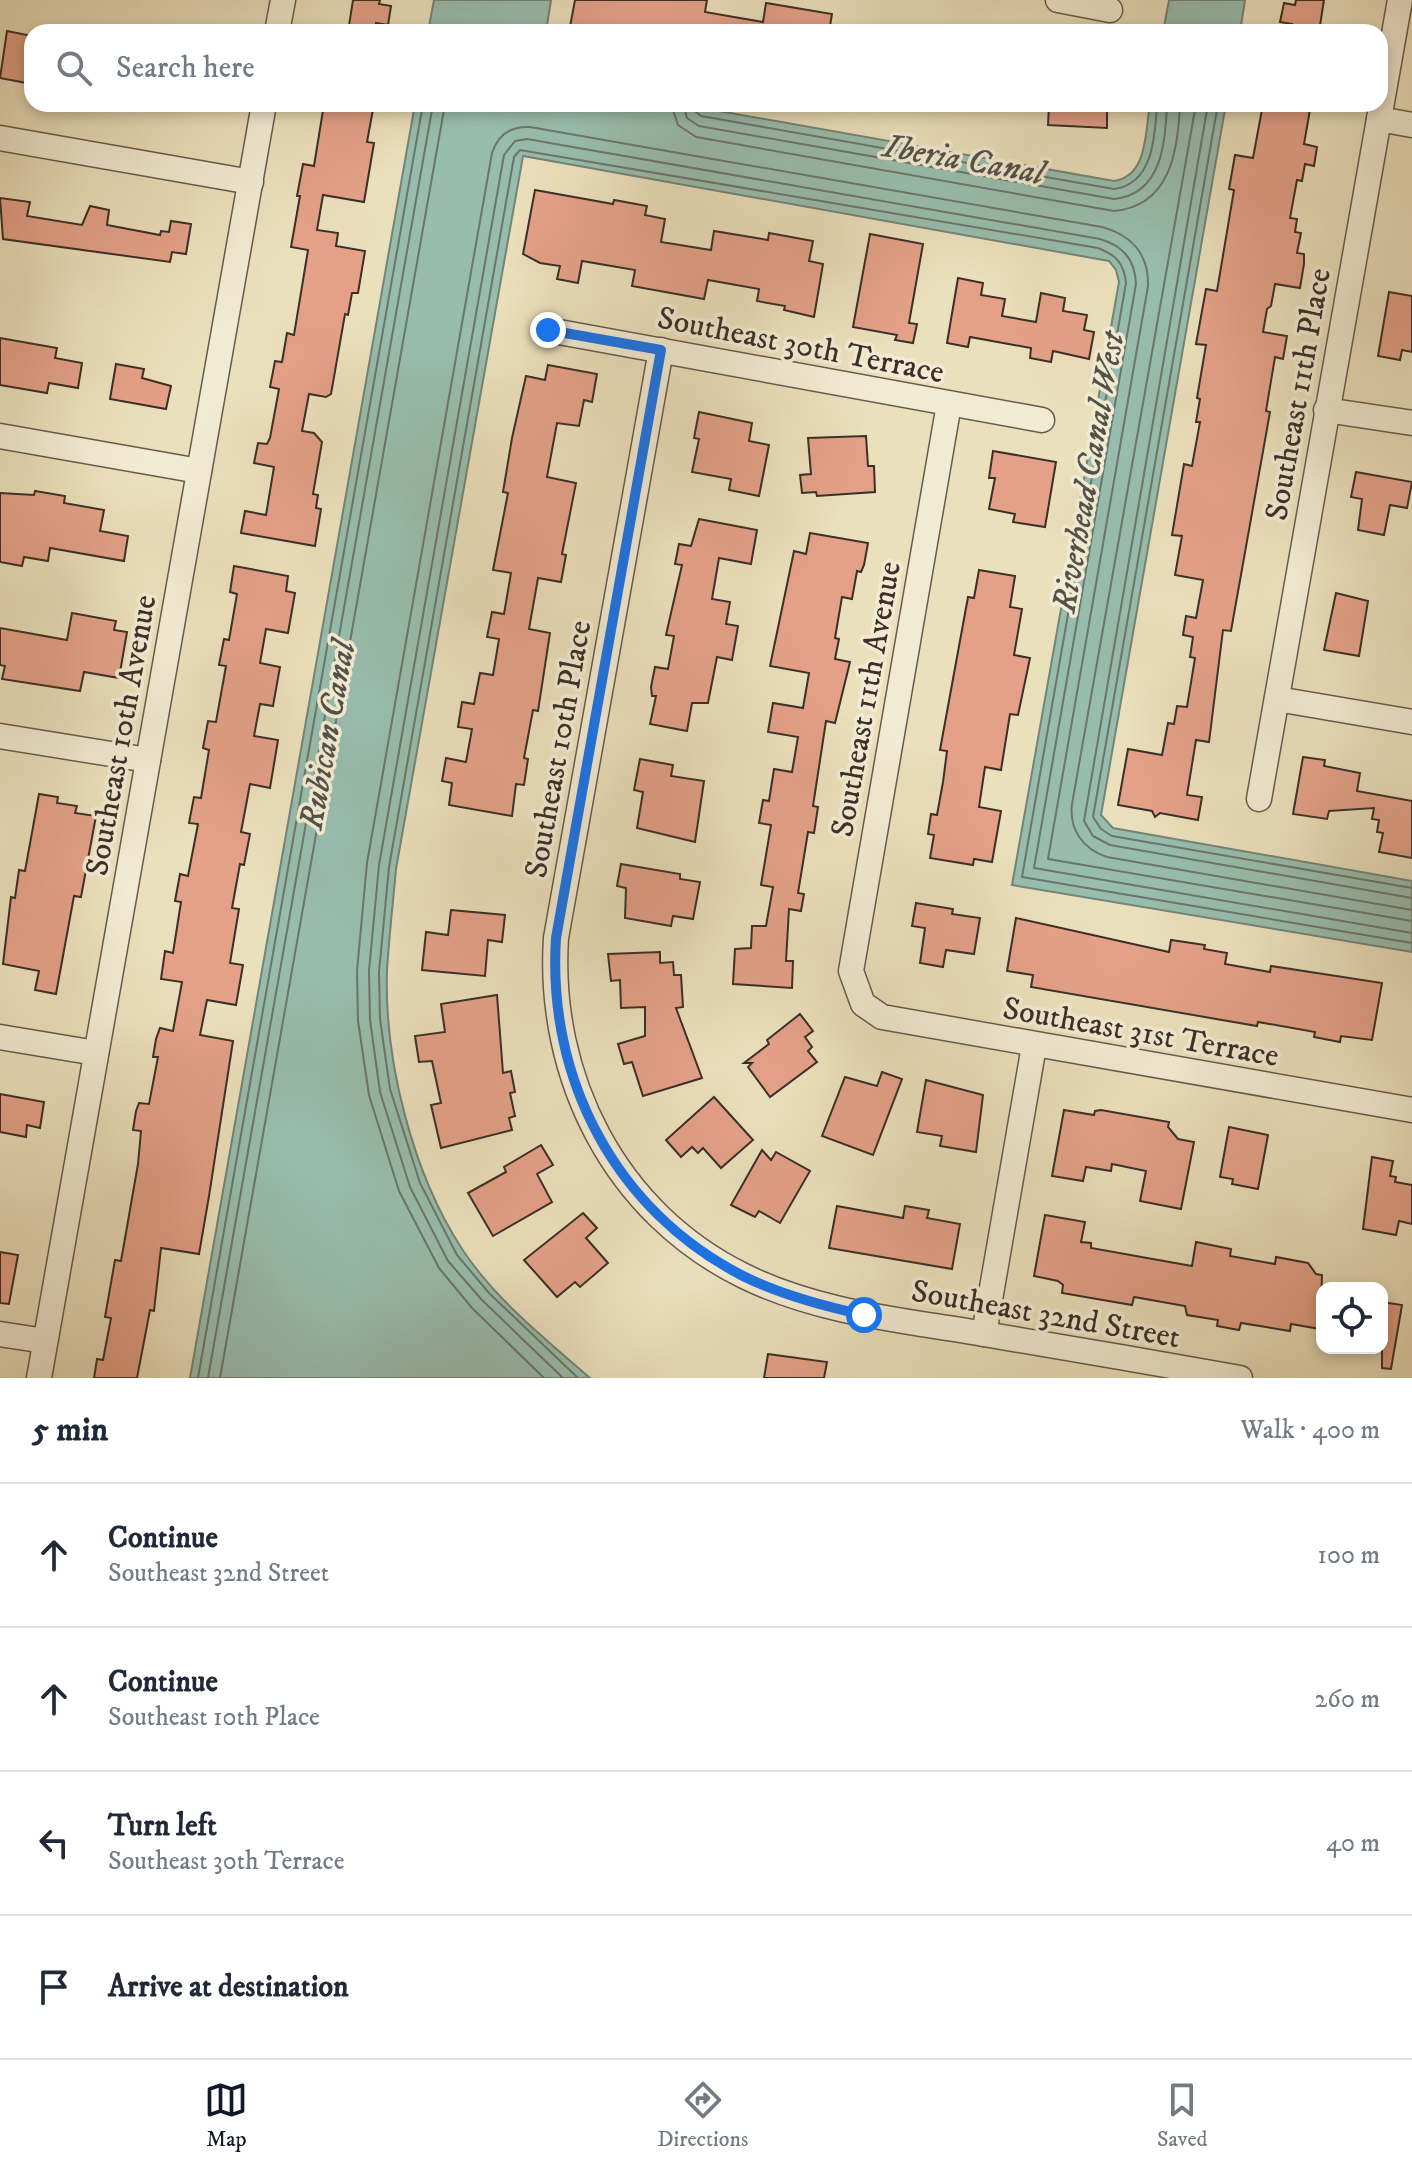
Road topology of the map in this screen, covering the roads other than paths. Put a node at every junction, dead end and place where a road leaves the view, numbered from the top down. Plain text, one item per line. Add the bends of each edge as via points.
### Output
1 (283, 0) edge
2 (1058, 0) edge
3 (1400, 0) edge
4 (1110, 10) dead end
5 (278, 24) edge
6 (1388, 68) edge
7 (263, 112) edge
8 (1380, 112) edge
9 (1379, 119) junction
10 (1412, 125) edge
11 (0, 138) edge
12 (251, 182) junction
13 (548, 330) dead end
14 (661, 350) junction
15 (949, 404) junction
16 (1326, 410) junction
17 (1042, 420) dead end
18 (1412, 423) edge
19 (0, 436) edge
20 (199, 471) junction
21 (1277, 699) junction
22 (1412, 722) edge
23 (0, 736) edge
24 (148, 760) junction
25 (1259, 799) dead end
26 (863, 1004) joint
27 (0, 1037) edge
28 (1034, 1046) junction
29 (96, 1053) junction
30 (1412, 1110) edge
31 (609, 1153) joint
32 (0, 1334) edge
33 (984, 1334) junction
34 (45, 1341) junction
35 (39, 1378) edge
36 (1240, 1378) edge

1 - 5 street
2 - 4 street
3 - 6 street, Southeast 11th Place
7 - 12 street, Southeast 10th Avenue
8 - 9 street, Southeast 11th Place
9 - 10 street
9 - 16 street, Southeast 11th Place
11 - 12 street
12 - 20 street, Southeast 10th Avenue
13 - 14 street, Southeast 30th Terrace
14 - 15 street, Southeast 30th Terrace
14 - 31 street, Southeast 10th Place via 554,968 558,1028 568,1067
15 - 17 street, Southeast 30th Terrace
15 - 26 street, Southeast 11th Avenue via 851,971
16 - 18 street
16 - 21 street, Southeast 11th Place
19 - 20 street
20 - 24 street, Southeast 10th Avenue
21 - 22 street
21 - 25 street, Southeast 11th Place
23 - 24 street
24 - 29 street, Southeast 10th Avenue
26 - 28 street, Southeast 31st Terrace via 882,1017
27 - 29 street
28 - 30 street, Southeast 31st Terrace
28 - 33 street
29 - 34 street, Southeast 10th Avenue
31 - 33 street, Southeast 32nd Street via 649,1206 693,1244 743,1276 833,1308
32 - 34 street
33 - 36 street, Southeast 32nd Street
34 - 35 street, Southeast 10th Avenue

